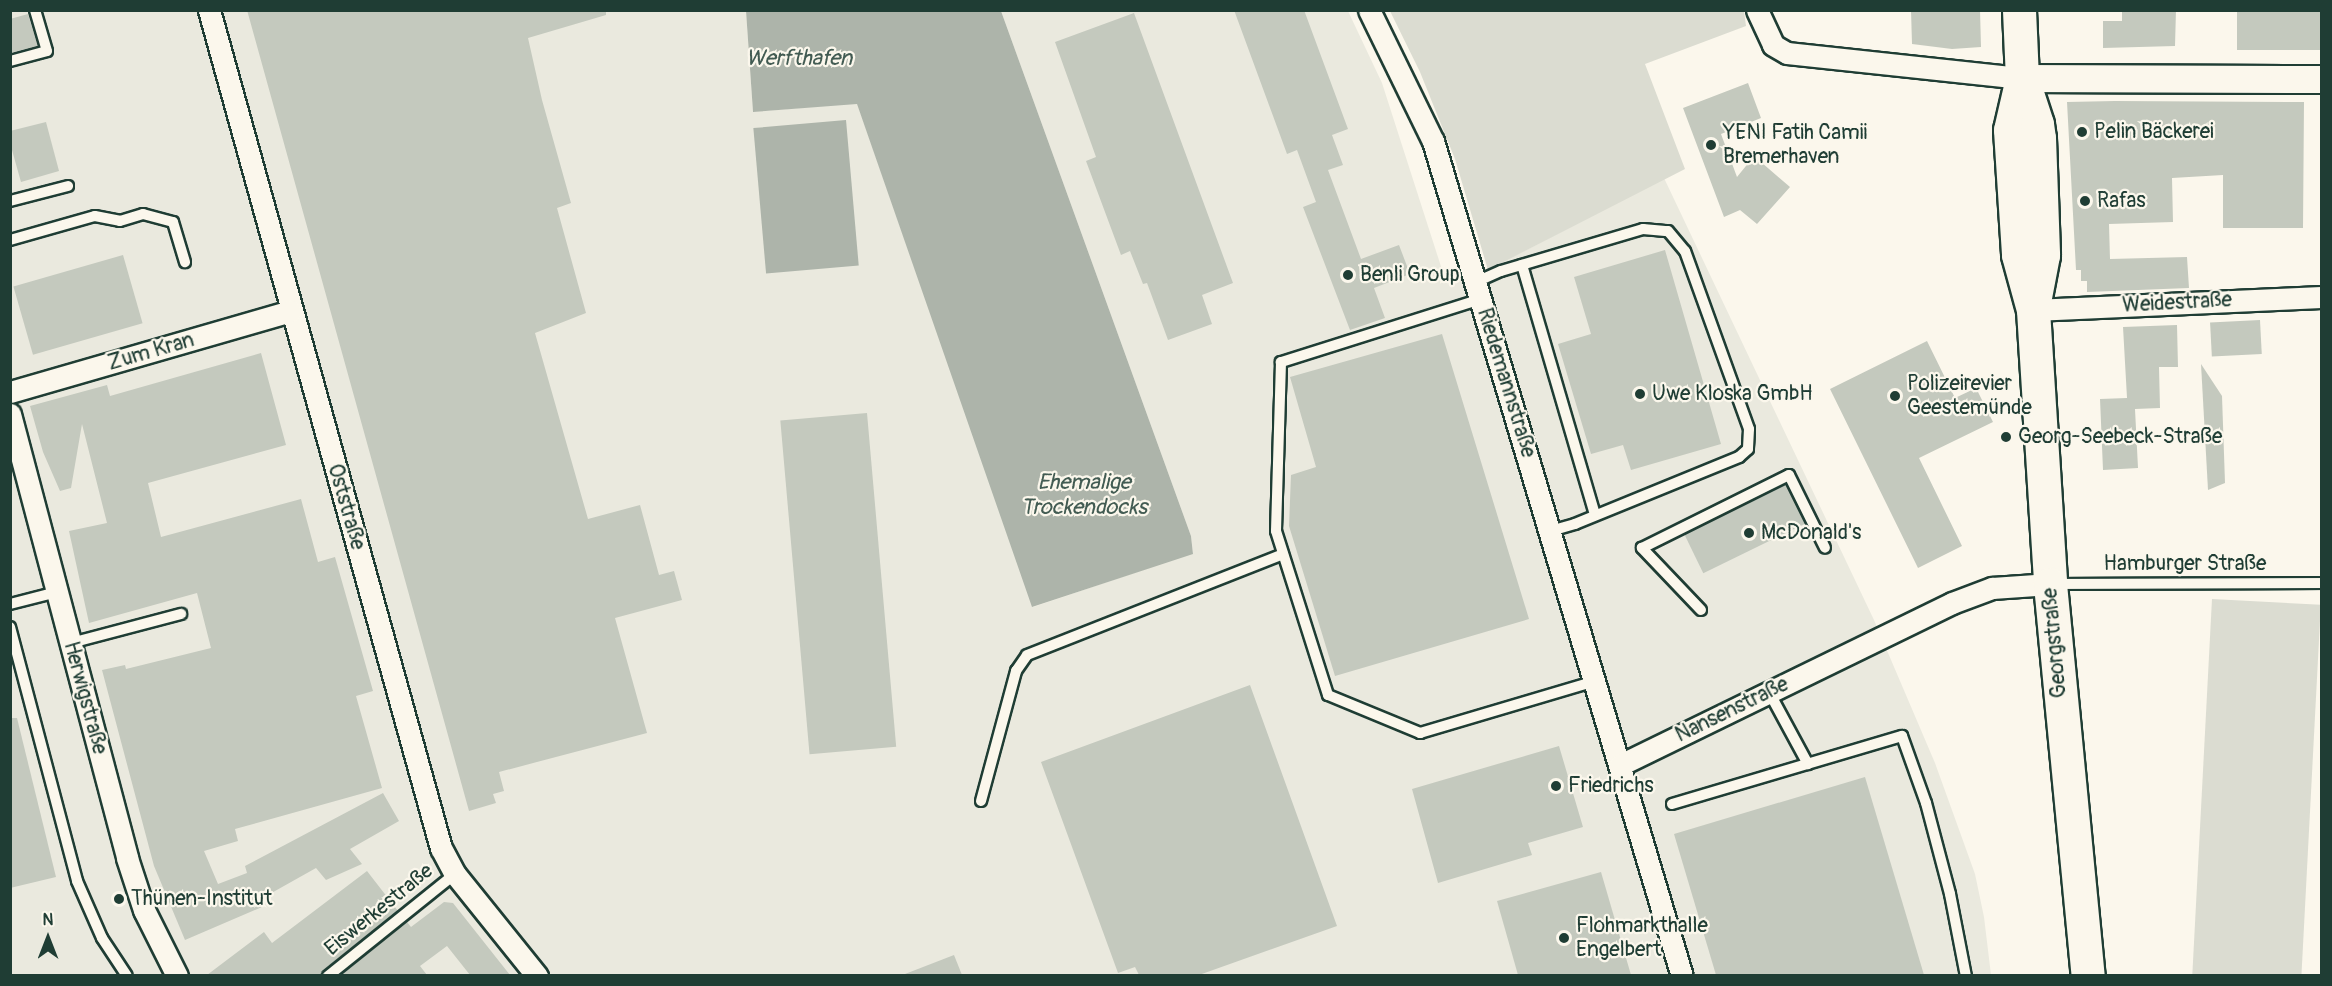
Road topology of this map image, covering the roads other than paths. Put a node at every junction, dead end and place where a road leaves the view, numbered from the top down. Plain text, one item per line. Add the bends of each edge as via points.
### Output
1 (35, 10) edge
2 (209, 10) edge
3 (1369, 10) edge
4 (1757, 10) edge
5 (2019, 10) edge
6 (10, 61) edge
7 (2022, 78) junction
8 (2322, 79) edge
9 (68, 186) dead end
10 (10, 201) edge
11 (10, 240) edge
12 (185, 262) dead end
13 (1522, 265) junction
14 (1479, 290) junction
15 (2322, 297) edge
16 (2033, 310) junction
17 (291, 311) junction
18 (10, 392) edge
19 (10, 414) edge
20 (1595, 515) junction
21 (1550, 531) junction
22 (1824, 548) dead end
23 (1283, 554) junction
24 (2322, 583) edge
25 (2050, 584) junction
26 (57, 591) junction
27 (10, 604) edge
28 (1701, 610) dead end
29 (181, 614) dead end
30 (10, 627) edge
31 (71, 643) junction
32 (1595, 681) junction
33 (1769, 692) junction
34 (1808, 764) junction
35 (1620, 765) junction
36 (981, 801) dead end
37 (1672, 804) dead end
38 (455, 874) junction
39 (127, 975) edge
40 (177, 975) edge
41 (328, 975) edge
42 (537, 975) edge
43 (1682, 975) edge
44 (1966, 975) edge
45 (2088, 975) edge

1 - 6 lane via 47,51
2 - 17 street, Oststraße
3 - 14 street, Riedemannstraße via 1433,141
4 - 7 street via 1773,45 1787,53
5 - 7 main road, Georgstraße
7 - 8 street
7 - 16 main road, Georgstraße via 2038,138 2043,255
9 - 10 lane
11 - 12 lane via 95,216 120,221 143,214 173,222
13 - 14 lane
13 - 20 lane
13 - 20 lane via 1643,229 1668,231 1685,251 1749,429 1748,449 1739,457
14 - 21 street, Riedemannstraße
14 - 23 lane via 1281,362 1276,531
15 - 16 street, Weidestraße
16 - 25 main road, Georgstraße
17 - 18 street, Zum Kran
17 - 38 street, Oststraße via 441,848
19 - 26 street, Herwigstraße
20 - 21 lane
21 - 32 street, Riedemannstraße
22 - 28 lane via 1789,475 1641,548
23 - 32 lane via 1328,695 1420,733
23 - 36 lane via 1028,655 1016,671
24 - 25 lane, Hamburger Straße
25 - 33 street, Nansenstraße via 2014,585 1970,595
25 - 45 main road, Georgstraße
26 - 27 lane
26 - 31 street, Herwigstraße
29 - 31 lane
30 - 39 lane via 77,881 102,938
31 - 40 street, Herwigstraße via 140,900
32 - 35 street, Riedemannstraße
33 - 34 lane
33 - 35 street, Nansenstraße
34 - 37 lane
34 - 44 lane via 1902,736 1926,803
35 - 43 street
38 - 41 lane, Eiswerkestraße
38 - 42 street, Oststraße

